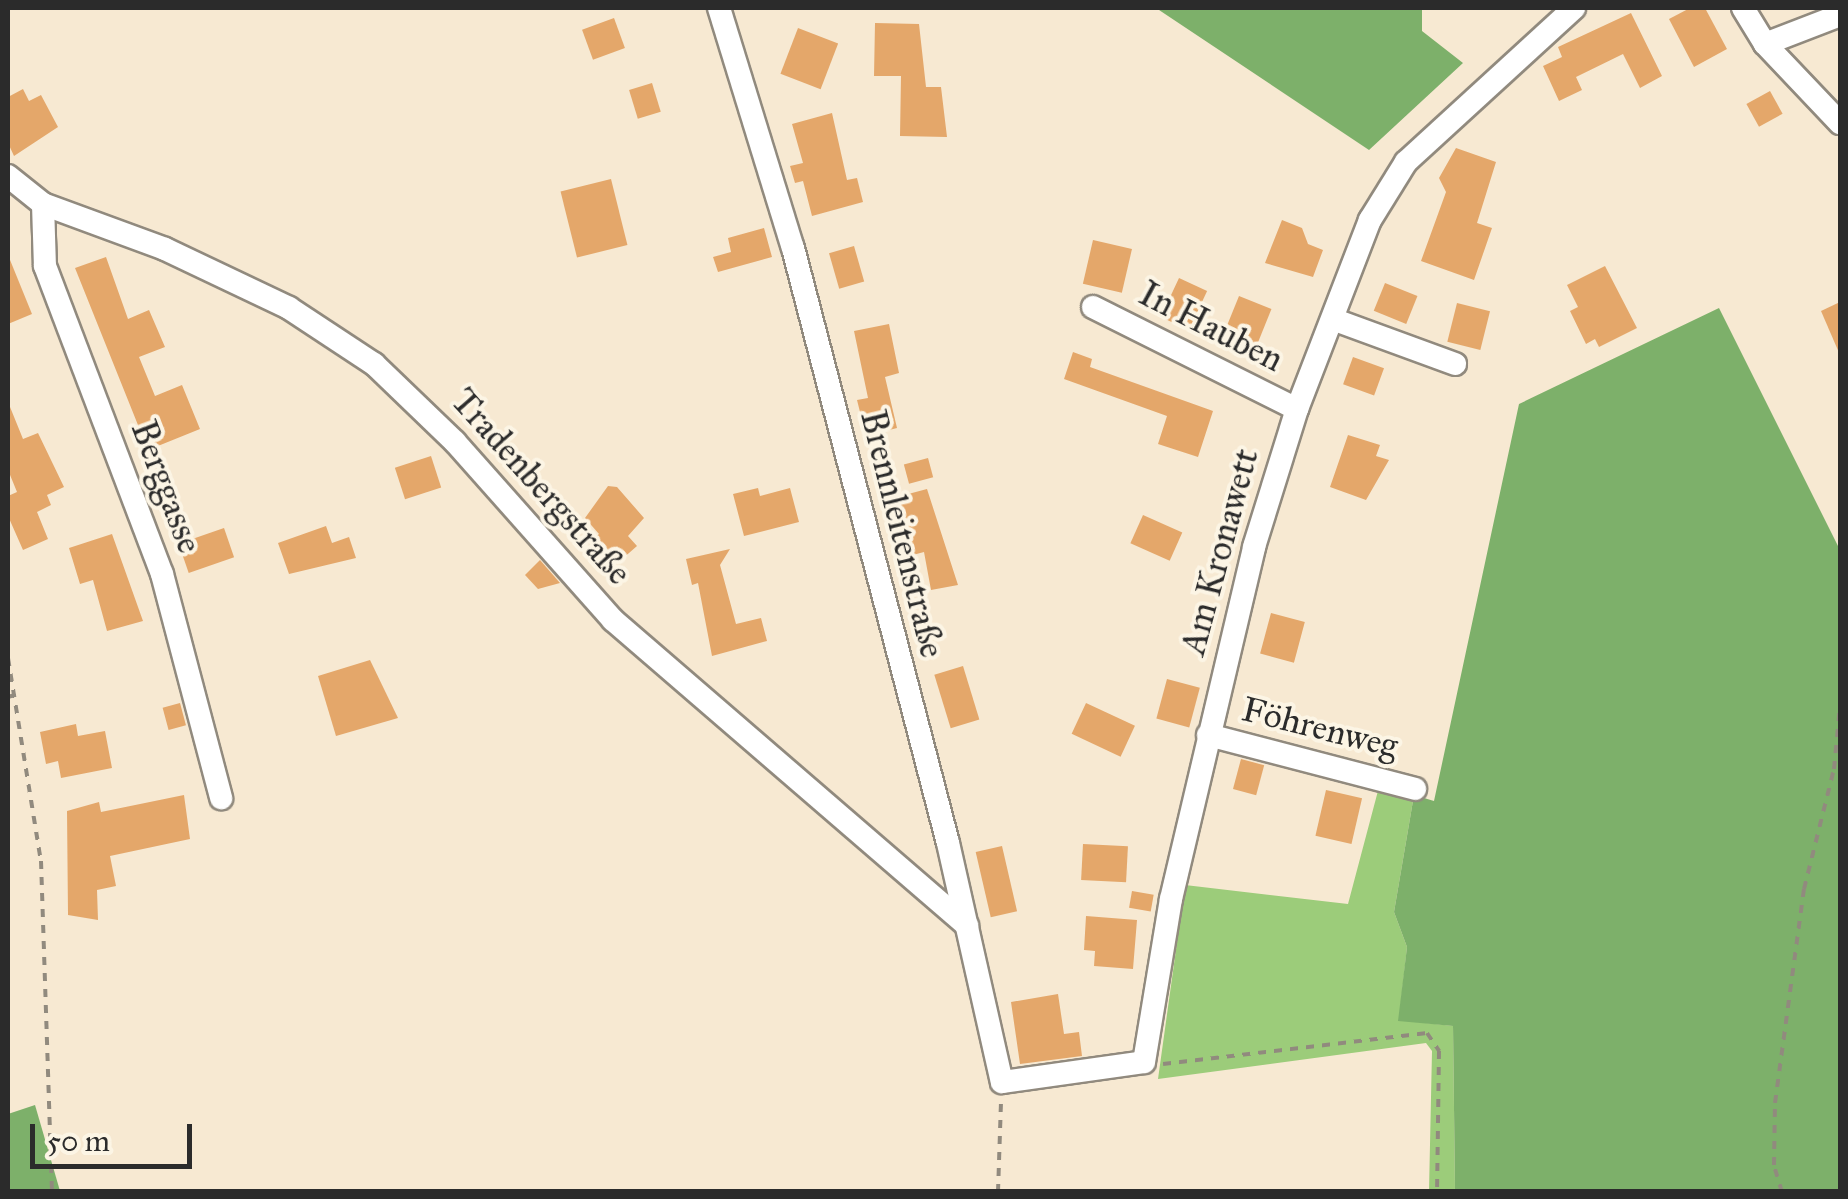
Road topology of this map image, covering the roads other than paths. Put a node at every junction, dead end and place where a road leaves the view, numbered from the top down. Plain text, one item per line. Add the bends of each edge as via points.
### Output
1 (720, 8) edge
2 (1574, 8) edge
3 (1743, 8) edge
4 (1840, 15) edge
5 (1765, 44) junction
6 (1840, 123) edge
7 (8, 176) edge
8 (44, 204) junction
9 (1092, 306) dead end
10 (1335, 320) junction
11 (1455, 364) dead end
12 (1297, 409) junction
13 (1208, 735) junction
14 (1415, 789) dead end
15 (221, 798) dead end
16 (948, 843) junction
17 (906, 870) junction
18 (969, 928) junction
19 (1002, 1082) joint

1 - 16 street, Brennleitenstraße via 789,234
2 - 10 street, Am Kronawett via 1406,162 1370,220
3 - 5 street
4 - 5 street
5 - 6 street
7 - 8 street, Tradenbergstraße
8 - 15 street, Berggasse via 42,251 50,282 162,574
8 - 17 street, Tradenbergstraße via 225,276 316,322 374,364 456,442 613,620
9 - 12 street, In Hauben
10 - 11 street
10 - 12 street, Am Kronawett
12 - 13 street, Am Kronawett via 1254,547
13 - 14 street, Föhrenweg
13 - 19 street, Am Kronawett via 1144,1062
16 - 17 street via 929,864
16 - 18 street, Brennleitenstraße
17 - 18 street, Tradenbergstraße
18 - 19 street, Brennleitenstraße

